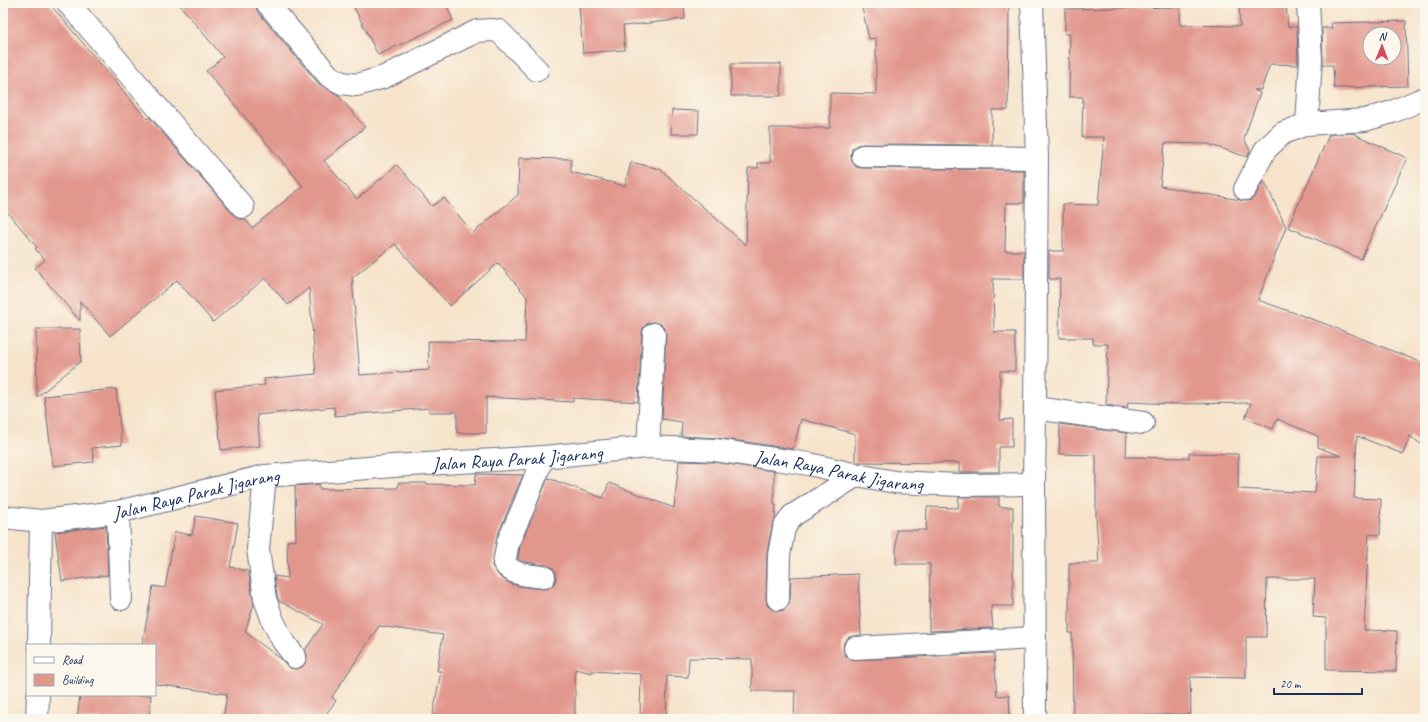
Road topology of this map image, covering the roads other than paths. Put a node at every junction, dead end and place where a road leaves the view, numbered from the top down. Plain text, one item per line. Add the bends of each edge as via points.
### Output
1 (68, 3) edge
2 (267, 3) edge
3 (1032, 3) edge
4 (1308, 3) edge
5 (537, 70) dead end
6 (1425, 98) edge
7 (1307, 124) junction
8 (863, 156) dead end
9 (1037, 158) junction
10 (1245, 189) dead end
11 (243, 207) dead end
12 (654, 334) dead end
13 (1035, 408) junction
14 (1143, 423) dead end
15 (648, 447) junction
16 (543, 457) junction
17 (857, 475) junction
18 (265, 476) junction
19 (1034, 484) junction
20 (118, 512) junction
21 (3, 517) edge
22 (41, 521) junction
23 (544, 577) dead end
24 (121, 599) dead end
25 (778, 599) dead end
26 (1035, 638) junction
27 (39, 644) edge
28 (855, 648) dead end
29 (295, 657) dead end
30 (38, 696) edge
31 (37, 719) edge
32 (1035, 719) edge

1 - 11 street
2 - 5 street via 329,76 342,83 357,85 384,77 477,31 491,30 498,31
3 - 9 street
4 - 7 street via 1311,59
6 - 7 street via 1365,120
7 - 10 street via 1283,133 1265,150
8 - 9 street
9 - 13 street
12 - 15 street
13 - 14 street
13 - 19 street
15 - 16 street, Jalan Raya Parak Jigarang
15 - 17 street, Jalan Raya Parak Jigarang via 715,450 809,464
16 - 18 street, Jalan Raya Parak Jigarang
16 - 23 street via 508,542 504,563 508,569 516,573
17 - 19 street, Jalan Raya Parak Jigarang via 902,482 960,485
17 - 25 street via 792,516 784,528 779,556
18 - 20 street, Jalan Raya Parak Jigarang
18 - 29 street via 258,549 264,599 273,621
19 - 26 street
20 - 22 street, Jalan Raya Parak Jigarang
20 - 24 street
21 - 22 street, Jalan Raya Parak Jigarang
22 - 27 street
26 - 28 street
26 - 32 street
30 - 31 street

